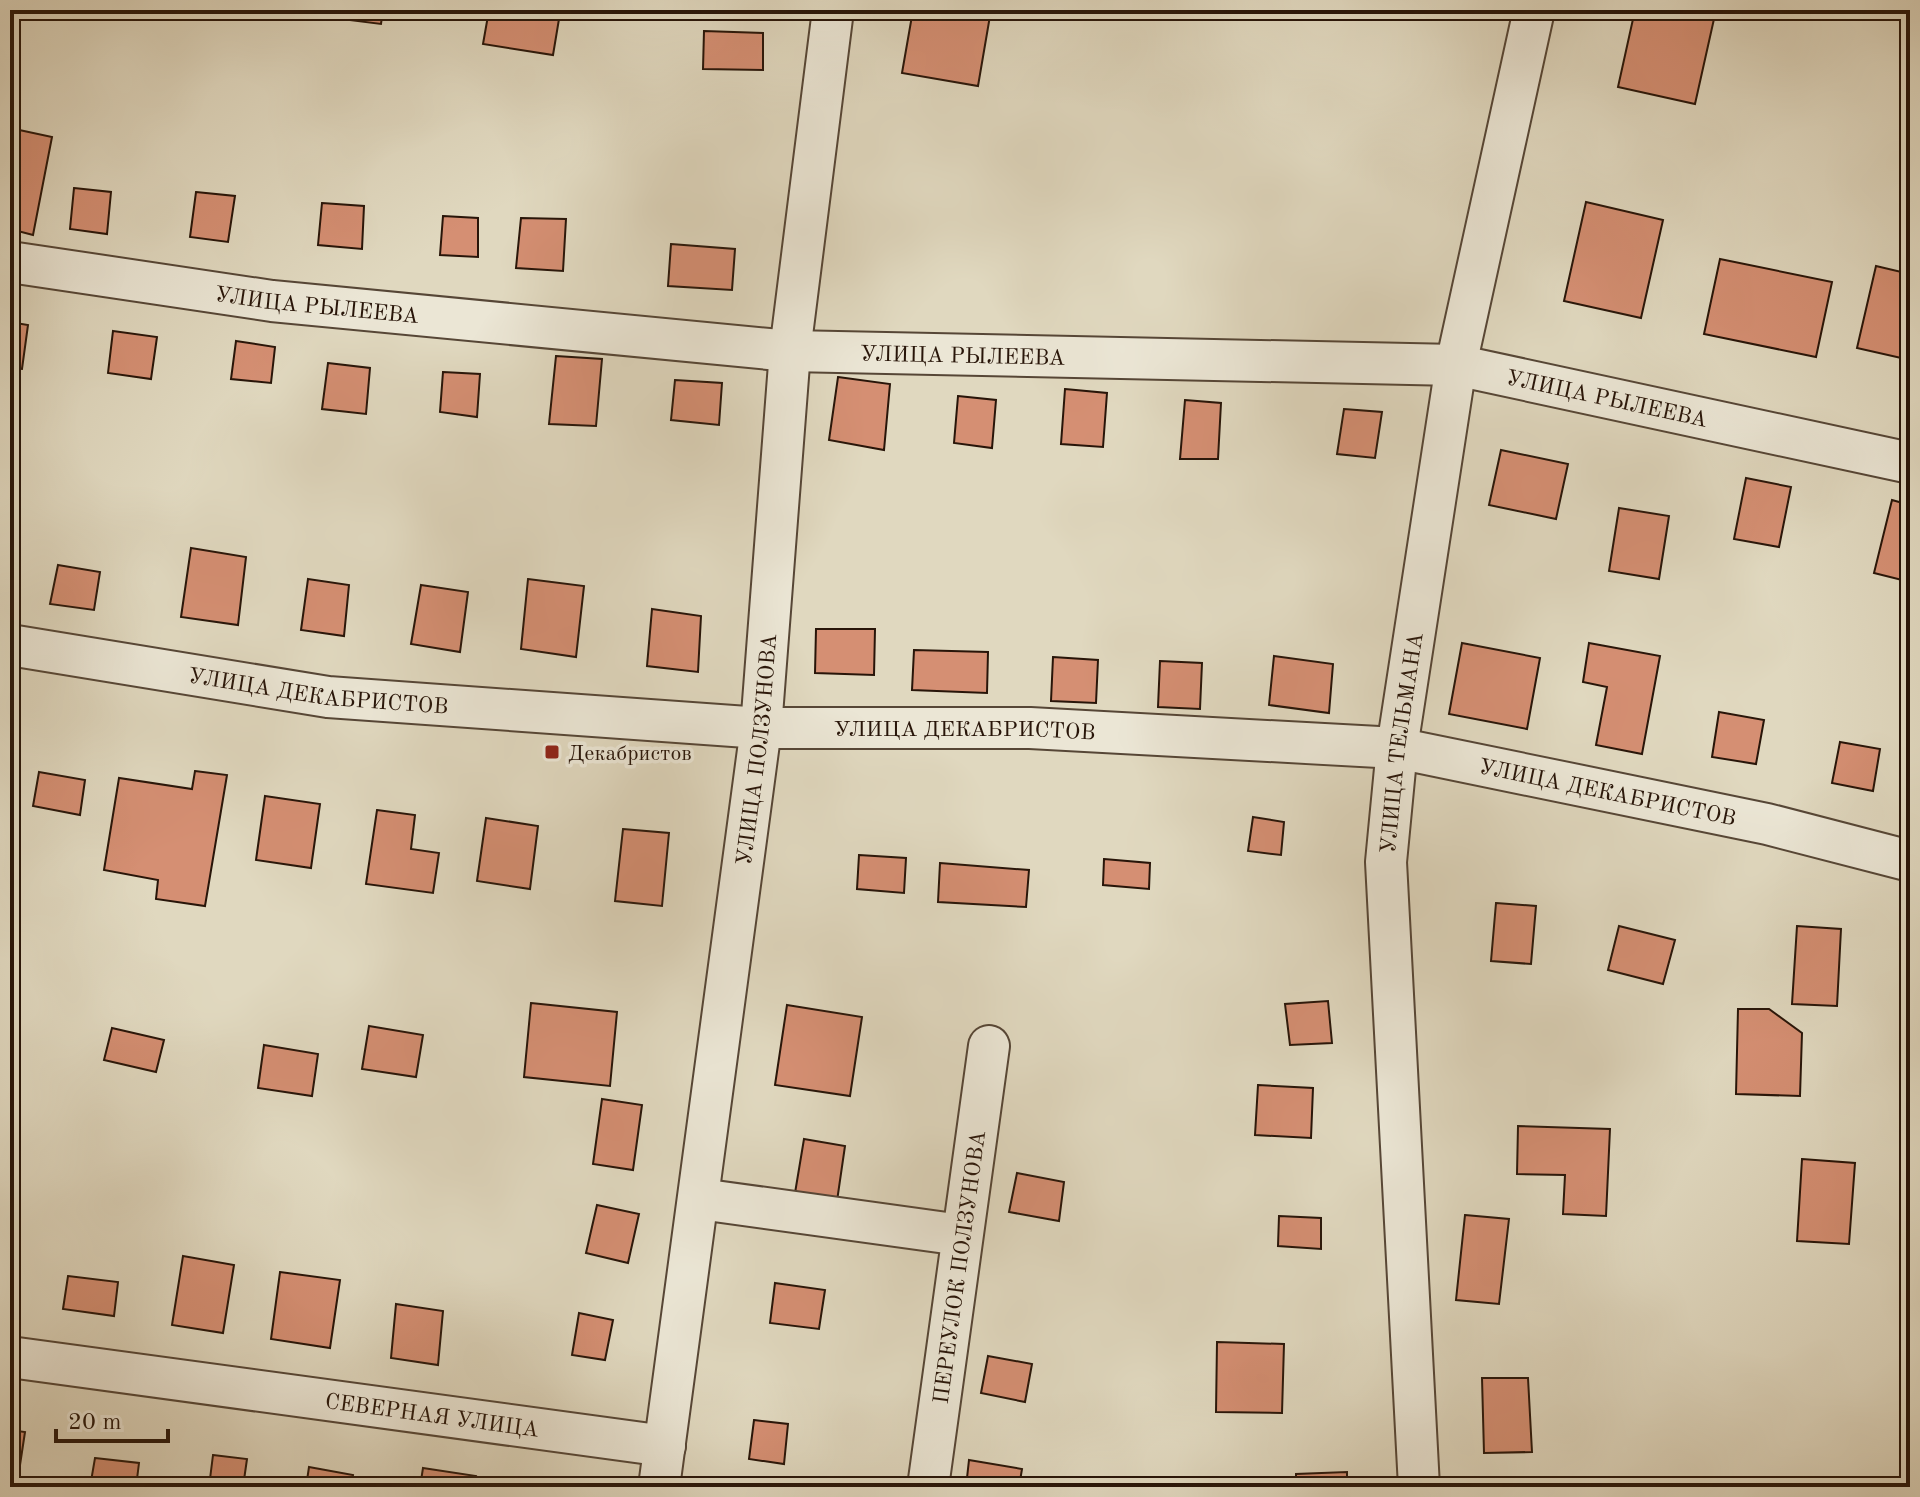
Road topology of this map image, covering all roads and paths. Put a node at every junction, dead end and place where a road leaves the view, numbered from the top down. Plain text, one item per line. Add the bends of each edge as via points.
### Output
1 (833, 10) edge
2 (1534, 10) edge
3 (10, 262) edge
4 (790, 351) junction
5 (1456, 365) junction
6 (1910, 463) edge
7 (10, 645) edge
8 (761, 728) junction
9 (1397, 748) junction
10 (1910, 861) edge
11 (989, 1046) dead end
12 (700, 1199) junction
13 (961, 1235) junction
14 (10, 1357) edge
15 (665, 1446) junction
16 (659, 1487) edge
17 (928, 1487) edge
18 (1419, 1487) edge

1 - 4 street, УЛИЦА ПОЛЗУНОВА
2 - 5 street, УЛИЦА ТЕЛЬМАНА
3 - 4 street, УЛИЦА РЫЛЕЕВА via 272,301
4 - 5 street, УЛИЦА РЫЛЕЕВА
4 - 8 street, УЛИЦА ПОЛЗУНОВА
5 - 6 street, УЛИЦА РЫЛЕЕВА
5 - 9 street, УЛИЦА ТЕЛЬМАНА
7 - 8 street, УЛИЦА ДЕКАБРИСТОВ via 328,697
8 - 9 street, УЛИЦА ДЕКАБРИСТОВ via 1030,728
8 - 12 street, УЛИЦА ПОЛЗУНОВА
9 - 10 street, УЛИЦА ДЕКАБРИСТОВ via 1767,824
9 - 18 street, УЛИЦА ТЕЛЬМАНА via 1386,862
11 - 13 street, ПЕРЕУЛОК ПОЛЗУНОВА
12 - 13 street
12 - 15 street, УЛИЦА ПОЛЗУНОВА
13 - 17 street, ПЕРЕУЛОК ПОЛЗУНОВА
14 - 15 street, СЕВЕРНАЯ УЛИЦА
15 - 16 street, УЛИЦА ПОЛЗУНОВА

